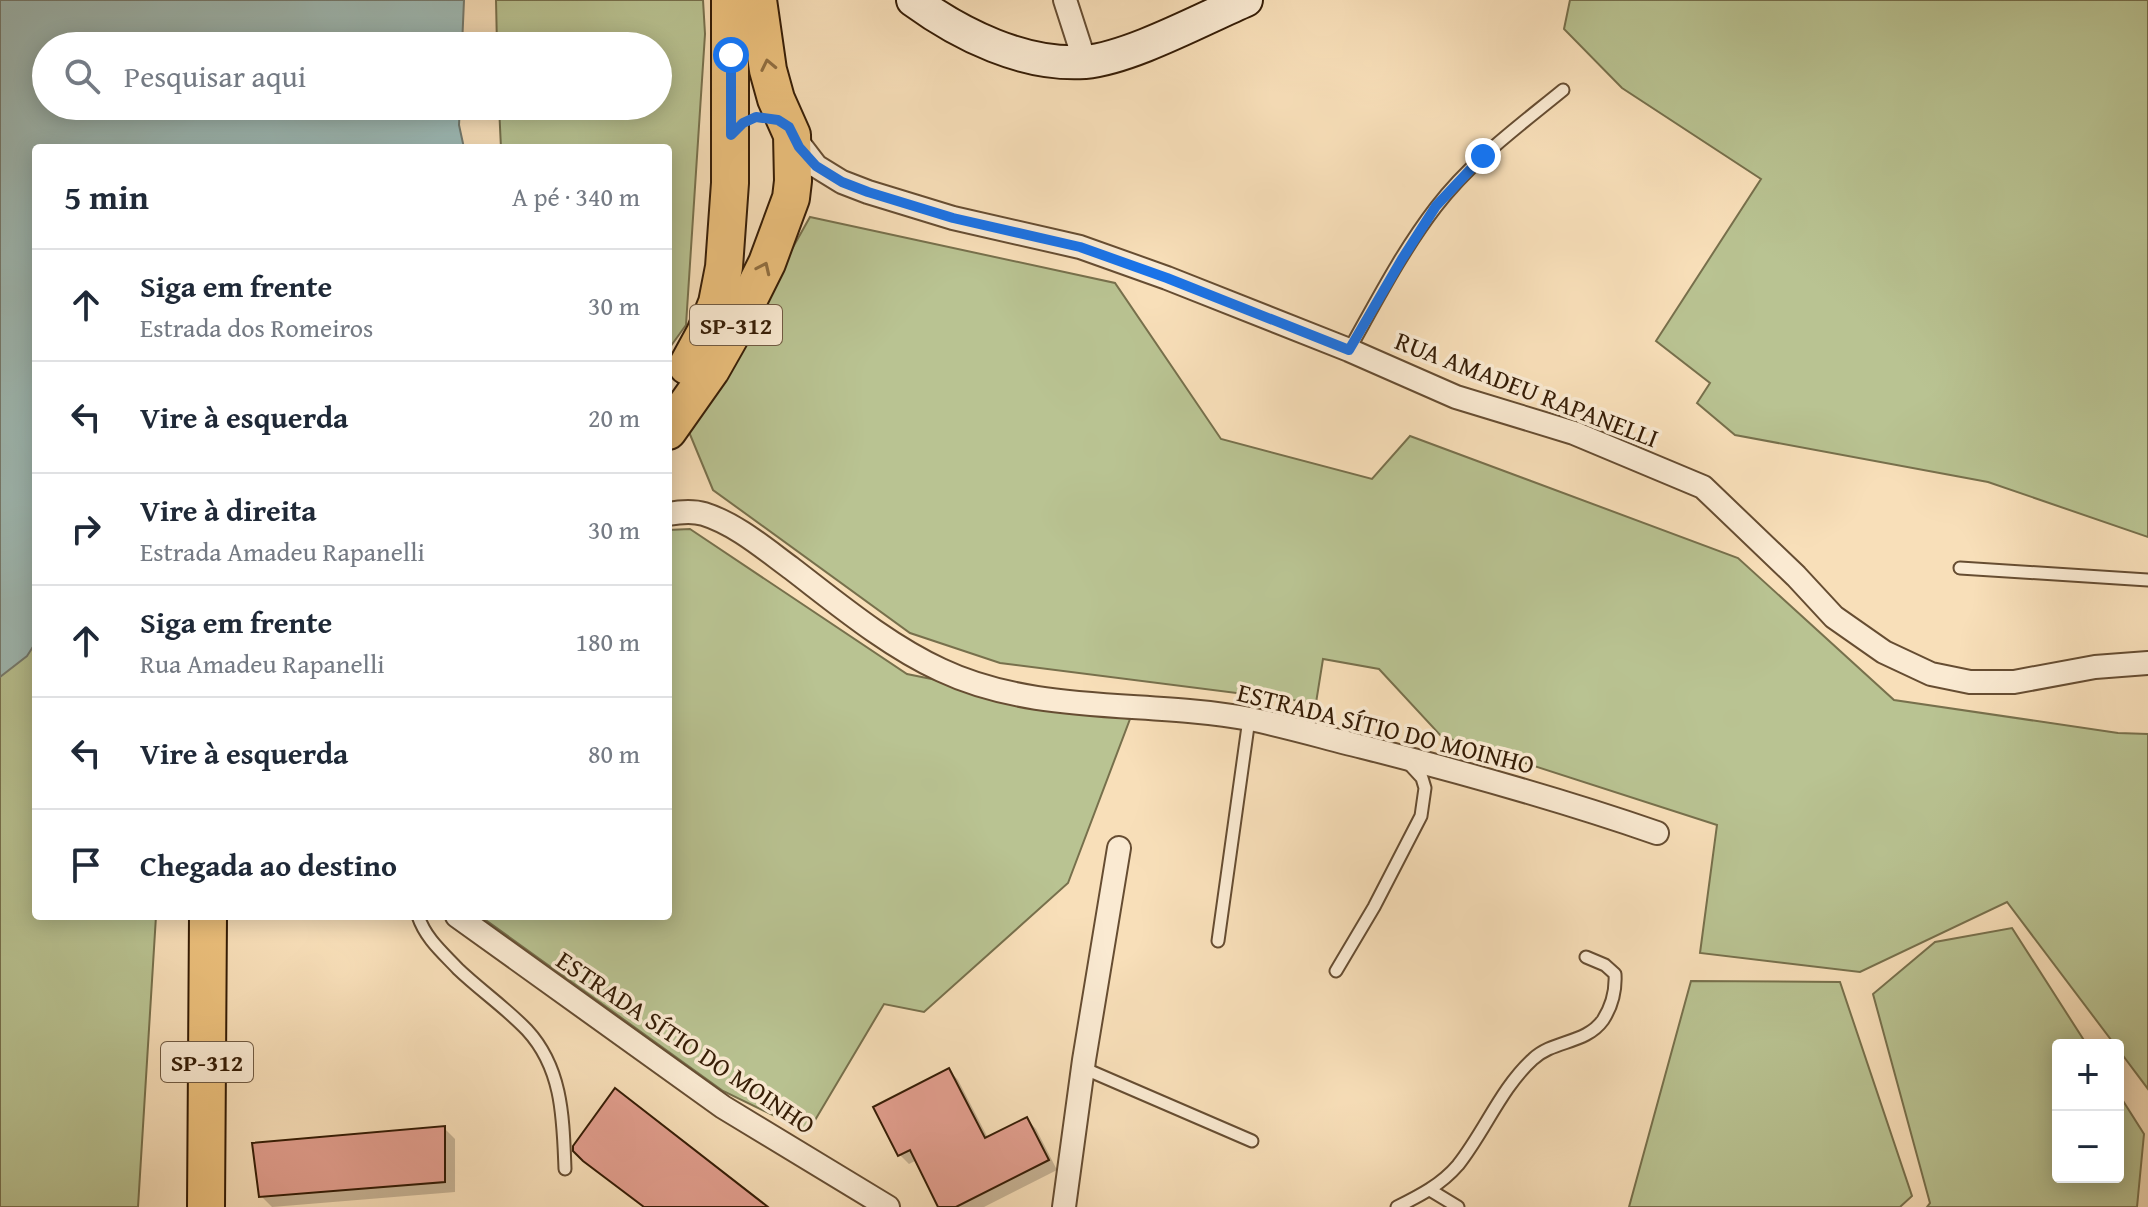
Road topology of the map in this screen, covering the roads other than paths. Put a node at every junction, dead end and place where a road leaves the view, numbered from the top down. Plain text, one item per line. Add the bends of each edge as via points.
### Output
1 (730, 0) edge
2 (758, 0) edge
3 (913, 0) edge
4 (1065, 0) edge
5 (1246, 0) edge
6 (1085, 62) junction
7 (1563, 90) dead end
8 (791, 131) junction
9 (731, 135) junction
10 (842, 182) junction
11 (729, 191) junction
12 (789, 203) junction
13 (1349, 350) junction
14 (672, 387) edge
15 (672, 425) edge
16 (672, 512) edge
17 (1960, 568) dead end
18 (2148, 580) edge
19 (2148, 663) edge
20 (1249, 719) junction
21 (1396, 755) junction
22 (1657, 833) dead end
23 (1119, 848) dead end
24 (187, 920) edge
25 (208, 920) edge
26 (420, 920) edge
27 (463, 920) edge
28 (1218, 941) dead end
29 (1586, 957) dead end
30 (1336, 971) dead end
31 (1083, 1068) junction
32 (1252, 1141) dead end
33 (565, 1169) dead end
34 (1430, 1190) junction
35 (184, 1207) edge
36 (206, 1207) edge
37 (888, 1207) edge
38 (1064, 1207) edge
39 (1397, 1207) edge
40 (1458, 1207) edge

1 - 9 main road, SP-312
8 -> 2 main road, SP-312 via 768,70
3 - 6 street via 1014,53
4 - 6 street
5 - 6 street via 1127,52
7 - 13 lane via 1483,156 1436,206
8 - 9 main road via 768,117 756,117
8 - 10 street via 816,166
8 - 12 main road, SP-312
9 - 11 main road, SP-312
10 - 12 street via 814,187
10 - 13 street, RUA AMADEU RAPANELLI via 953,218 1080,247
11 - 12 main road via 740,204 757,210
11 - 14 main road, SP-312 via 717,303
15 -> 12 main road, SP-312 via 732,333
13 - 19 street, RUA AMADEU RAPANELLI via 1456,397 1574,433 1703,487 1834,617 1884,652 1931,674 1970,682 2014,682
16 - 20 street, ESTRADA SÍTIO DO MOINHO via 702,513 741,533 887,637 968,680 1052,698
17 - 18 lane
20 - 21 street, ESTRADA SÍTIO DO MOINHO
20 - 28 lane
21 - 22 street, ESTRADA SÍTIO DO MOINHO via 1576,804
21 - 30 lane via 1422,778 1421,816
23 - 31 street
24 - 35 main road, SP-312
25 - 36 main road, SP-312
26 - 33 lane via 428,939 540,1046 558,1089
27 - 37 street, ESTRADA SÍTIO DO MOINHO via 723,1107
29 - 34 lane via 1615,974 1616,993 1603,1020 1593,1031 1534,1057 1456,1167
31 - 32 lane
31 - 38 street
34 - 39 lane
34 - 40 lane

